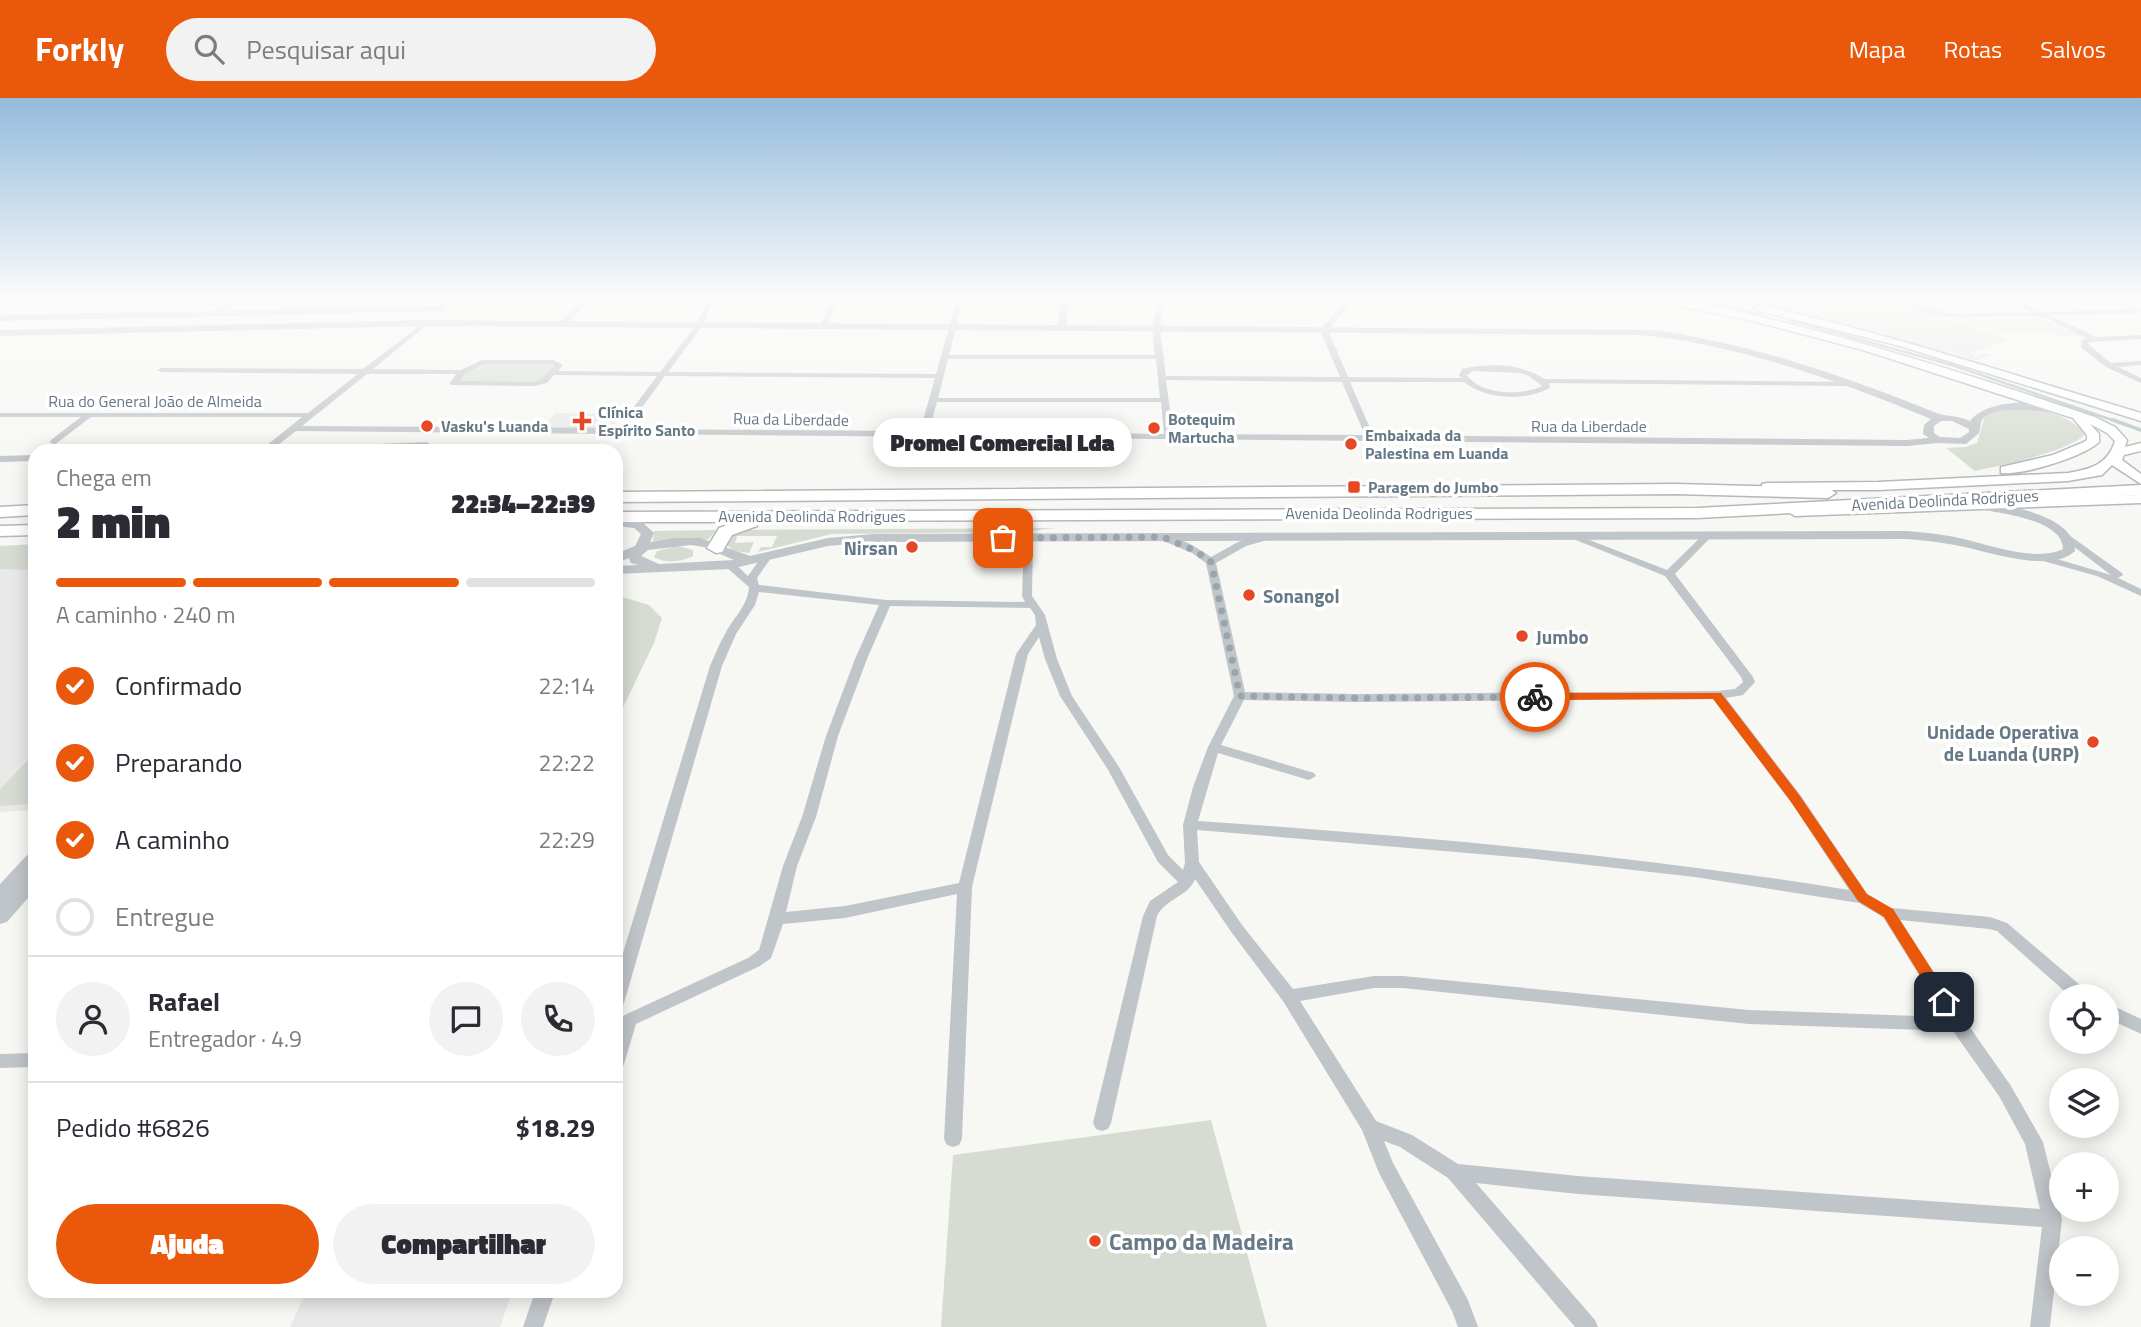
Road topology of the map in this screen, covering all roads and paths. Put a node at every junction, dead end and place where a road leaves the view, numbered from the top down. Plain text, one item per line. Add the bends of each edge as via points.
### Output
1 (388, 353) edge
2 (678, 353) edge
3 (945, 353) edge
4 (1158, 353) edge
5 (1334, 353) edge
6 (1743, 353) edge
7 (1888, 353) edge
8 (1942, 353) edge
9 (2094, 353) edge
10 (944, 357) junction
11 (1158, 357) junction
12 (2141, 363) edge
13 (2109, 365) junction
14 (161, 370) dead end
15 (366, 371) junction
16 (462, 372) junction
17 (552, 373) junction
18 (662, 374) junction
19 (939, 376) junction
20 (1161, 378) junction
21 (1345, 379) junction
22 (1464, 380) junction
23 (1543, 381) junction
24 (1976, 381) junction
25 (2141, 381) edge
26 (1847, 384) junction
27 (933, 400) junction
28 (1164, 400) junction
29 (2071, 413) junction
30 (0, 415) edge
31 (88, 415) junction
32 (310, 415) junction
33 (2141, 415) edge
34 (1942, 418) junction
35 (1973, 427) junction
36 (296, 428) junction
37 (419, 430) junction
38 (472, 431) junction
39 (620, 431) junction
40 (924, 434) junction
41 (1169, 436) junction
42 (1370, 438) junction
43 (1937, 440) junction
44 (54, 442) dead end
45 (274, 444) edge
46 (426, 444) edge
47 (430, 444) edge
48 (2141, 447) edge
49 (2117, 453) junction
50 (28, 458) edge
51 (0, 459) edge
52 (2141, 482) edge
53 (1933, 483) junction
54 (1676, 489) junction
55 (2141, 490) edge
56 (1586, 491) junction
57 (2050, 491) junction
58 (623, 497) edge
59 (2078, 501) junction
60 (2141, 502) edge
61 (1982, 506) junction
62 (28, 510) edge
63 (0, 512) edge
64 (1606, 513) junction
65 (1697, 513) junction
66 (809, 516) junction
67 (623, 519) edge
68 (623, 521) edge
69 (2055, 528) junction
70 (28, 530) edge
71 (0, 531) edge
72 (1708, 535) junction
73 (1571, 536) junction
74 (1163, 537) junction
75 (1267, 537) junction
76 (1029, 538) junction
77 (640, 548) junction
78 (716, 548) junction
79 (781, 553) junction
80 (623, 556) edge
81 (2039, 556) junction
82 (766, 558) junction
83 (1211, 562) junction
84 (730, 565) junction
85 (676, 568) junction
86 (623, 570) edge
87 (1669, 574) junction
88 (756, 588) junction
89 (2141, 593) edge
90 (886, 603) junction
91 (1032, 605) junction
92 (1042, 625) junction
93 (1717, 695) junction
94 (1240, 696) junction
95 (1214, 747) junction
96 (1309, 776) dead end
97 (1190, 825) junction
98 (1192, 863) junction
99 (28, 866) edge
100 (1187, 883) junction
101 (28, 886) edge
102 (965, 887) junction
103 (0, 896) edge
104 (1862, 898) junction
105 (1888, 913) junction
106 (0, 917) edge
107 (777, 919) junction
108 (623, 979) edge
109 (2067, 984) edge
110 (1289, 996) junction
111 (2119, 1016) edge
112 (623, 1023) edge
113 (1958, 1024) junction
114 (2141, 1027) edge
115 (28, 1060) edge
116 (0, 1061) edge
117 (1102, 1123) dead end
118 (1370, 1127) junction
119 (953, 1139) dead end
120 (1455, 1172) junction
121 (2049, 1204) edge
122 (2049, 1219) edge
123 (2052, 1222) edge
124 (543, 1298) edge
125 (533, 1327) edge
126 (1468, 1327) edge
127 (1588, 1327) edge
128 (2040, 1327) edge

1 - 15 street
2 - 18 street
3 - 10 street
4 - 11 street
5 - 21 street
6 - 26 street
7 - 24 main road
8 - 33 main road
9 - 13 street
10 - 11 street
10 - 19 street
11 - 20 street
12 - 13 street
13 - 25 street
14 - 15 street
15 - 16 street
15 - 32 street
16 - 17 street via 486,362 558,364
16 - 17 street via 454,383 530,384 544,381
17 - 18 street
18 - 19 street
18 - 39 street
19 - 27 street
20 - 21 street
20 - 28 street
21 - 22 street
21 - 42 street
22 - 23 street via 1465,371 1473,369 1521,370
22 - 23 street via 1477,389 1512,392 1544,390
23 - 26 street
24 - 29 main road
24 - 34 street via 2007,400
26 - 34 street
27 - 28 street
27 - 40 street
28 - 41 street
29 - 35 street via 2006,407 1982,414
29 - 49 main road via 2117,434 2121,440
29 - 53 main road via 2093,434 2093,442 2084,448 2027,467
30 - 31 street, Rua do General João de Almeida
31 - 32 street, Rua do General João de Almeida
31 - 44 street
32 - 36 street
34 - 35 street
34 - 43 street via 1929,425 1928,433
35 - 43 street via 1974,433 1962,442
36 - 37 street
36 - 45 street
37 - 38 street
37 - 46 street via 428,434
38 - 39 street, Rua da Liberdade
38 - 47 street via 448,434
39 - 40 street, Rua da Liberdade
40 - 41 street, Rua da Liberdade
41 - 42 street, Rua da Liberdade
42 - 43 street, Rua da Liberdade
48 - 49 main road
49 - 52 main road via 2121,469
49 - 53 main road via 2097,472 2086,475
50 - 51 street
52 - 57 highway, Avenida Deolinda Rodrigues
53 - 54 main road
54 - 56 highway, Avenida Deolinda Rodrigues
54 - 57 highway, Avenida Deolinda Rodrigues
54 - 65 highway via 1665,494 1664,502
55 - 57 highway, Avenida Deolinda Rodrigues
56 - 58 highway, Avenida Deolinda Rodrigues
56 - 64 highway via 1622,501 1621,509
57 - 65 highway, Avenida Deolinda Rodrigues
59 - 60 main road
59 - 61 main road
59 - 69 street via 2046,510 2044,514
61 - 65 main road
61 - 69 street via 2018,512
62 - 63 highway
64 - 65 highway, Avenida Deolinda Rodrigues
64 - 66 highway, Avenida Deolinda Rodrigues
66 - 67 highway, Avenida Deolinda Rodrigues
66 - 78 highway via 731,528
68 - 77 street via 645,529 647,538
69 - 81 street via 2069,543 2069,551 2062,557
69 - 89 street
70 - 71 highway
72 - 73 street
72 - 81 street via 1906,535
72 - 87 street
73 - 75 street
73 - 87 street
74 - 75 street
74 - 76 street
74 - 83 street
75 - 83 street via 1233,548
76 - 79 street via 849,539
76 - 91 street via 1027,596
77 - 78 street via 680,542
77 - 80 street
77 - 85 street via 634,556 642,564
78 - 79 street via 735,558
78 - 85 street via 702,560
79 - 82 street
81 - 89 street via 2101,574
82 - 84 street
82 - 88 street via 752,578
83 - 94 street
84 - 85 street
84 - 88 street
85 - 86 street
87 - 93 street via 1749,682 1743,691
88 - 90 street
88 - 108 street via 716,666
90 - 91 street
90 - 107 street via 832,736
91 - 92 street
92 - 100 street via 1066,696 1113,767 1163,858
92 - 102 street via 1022,653
93 - 94 street
93 - 104 street via 1796,799
94 - 95 street
95 - 96 street
95 - 97 street
97 - 98 street
97 - 104 street via 1552,855
98 - 100 street
98 - 110 street
99 - 103 street
100 - 117 street via 1155,905 1150,916
101 - 106 street
102 - 107 street via 845,912
102 - 119 street
104 - 105 street
105 - 109 street via 2002,927
105 - 113 street
107 - 112 street via 766,954
110 - 113 street via 1374,982 1403,982 1749,1017
110 - 118 street
111 - 114 street
113 - 121 street via 2027,1126
115 - 116 street
118 - 120 street via 1406,1140
118 - 126 street via 1385,1167
120 - 122 street
120 - 127 street
123 - 128 street
124 - 125 street

